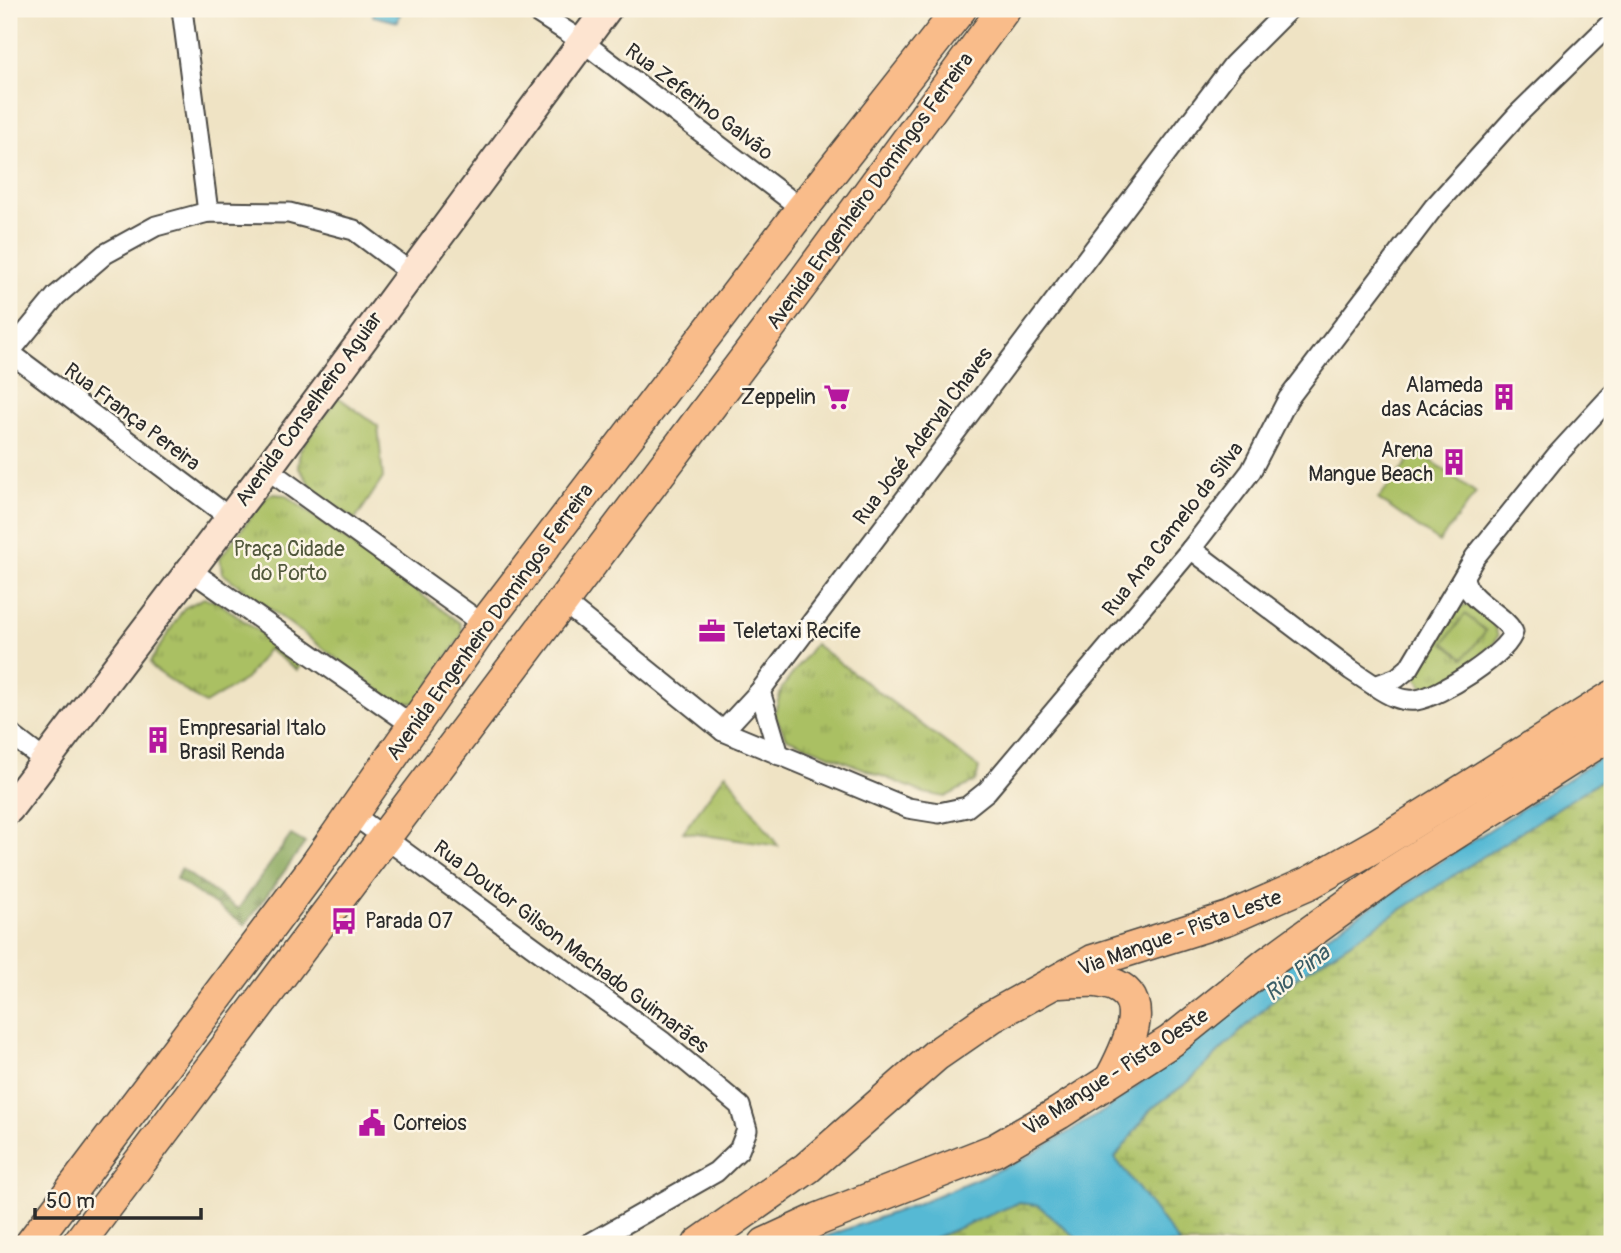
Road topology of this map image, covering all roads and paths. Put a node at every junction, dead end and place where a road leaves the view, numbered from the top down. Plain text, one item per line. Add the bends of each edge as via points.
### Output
1 (182, 9) edge
2 (532, 9) edge
3 (607, 9) edge
4 (960, 9) edge
5 (1004, 9) edge
6 (1289, 9) edge
7 (1612, 22) edge
8 (583, 42) junction
9 (802, 209) junction
10 (208, 212) junction
11 (410, 272) junction
12 (9, 352) edge
13 (1612, 395) edge
14 (267, 468) junction
15 (229, 517) junction
16 (1191, 549) junction
17 (190, 570) junction
18 (1464, 577) junction
19 (562, 601) junction
20 (484, 625) junction
21 (1375, 686) junction
22 (760, 691) junction
23 (1612, 697) edge
24 (412, 725) junction
25 (723, 731) junction
26 (9, 733) edge
27 (1612, 733) edge
28 (779, 754) junction
29 (44, 760) junction
30 (9, 808) edge
31 (351, 813) junction
32 (384, 836) junction
33 (1052, 983) junction
34 (1111, 1078) junction
35 (31, 1244) edge
36 (78, 1244) edge
37 (589, 1244) edge
38 (699, 1244) edge
39 (765, 1244) edge

1 - 10 street
2 - 8 street, Rua Zeferino Galvão
3 - 8 main road, Avenida Conselheiro Aguiar
4 - 9 main road, Avenida Engenheiro Domingos Ferreira
5 - 19 main road, Avenida Engenheiro Domingos Ferreira
6 - 22 street, Rua José Aderval Chaves via 1233,65
7 - 16 street, Rua Ana Camelo da Silva via 1518,114 1434,207 1300,381 1251,471
8 - 9 street, Rua Zeferino Galvão
8 - 11 main road, Avenida Conselheiro Aguiar
9 - 20 main road, Avenida Engenheiro Domingos Ferreira
10 - 11 street via 289,212 354,230
10 - 12 street via 156,226 105,254 56,296
11 - 14 main road, Avenida Conselheiro Aguiar
12 - 15 street, Rua França Pereira
13 - 18 street via 1557,455
14 - 15 main road, Avenida Conselheiro Aguiar
14 - 20 street
15 - 17 main road, Avenida Conselheiro Aguiar
16 - 21 street
16 - 28 street, Rua Ana Camelo da Silva via 1035,737 967,807 939,813 908,808
17 - 24 street
17 - 29 main road, Avenida Conselheiro Aguiar
18 - 21 street via 1409,668
18 - 21 street via 1468,590 1507,622 1513,632 1511,640 1434,695 1403,700
19 - 25 street
19 - 32 main road, Avenida Engenheiro Domingos Ferreira
20 - 24 main road, Avenida Engenheiro Domingos Ferreira
22 - 25 street, Rua José Aderval Chaves
22 - 28 street
23 - 33 main road, Via Mangue - Pista Leste via 1311,882 1229,918 1093,961
24 - 31 main road, Avenida Engenheiro Domingos Ferreira
25 - 28 street, Rua Ana Camelo da Silva
26 - 29 street
27 - 34 main road, Via Mangue - Pista Oeste via 1389,875 1171,1041
29 - 30 main road, Avenida Conselheiro Aguiar
31 - 32 street, Rua Doutor Gilson Machado Guimarães
31 - 35 main road, Avenida Engenheiro Domingos Ferreira
32 - 36 main road, Avenida Engenheiro Domingos Ferreira
32 - 37 street, Rua Doutor Gilson Machado Guimarães via 663,1042 740,1106 747,1130 739,1150 716,1172
33 - 34 main road via 1099,981 1121,989 1132,1002 1135,1030
33 - 38 main road, Via Mangue - Pista Leste via 936,1055 807,1168
34 - 39 main road, Via Mangue - Pista Oeste via 995,1150

